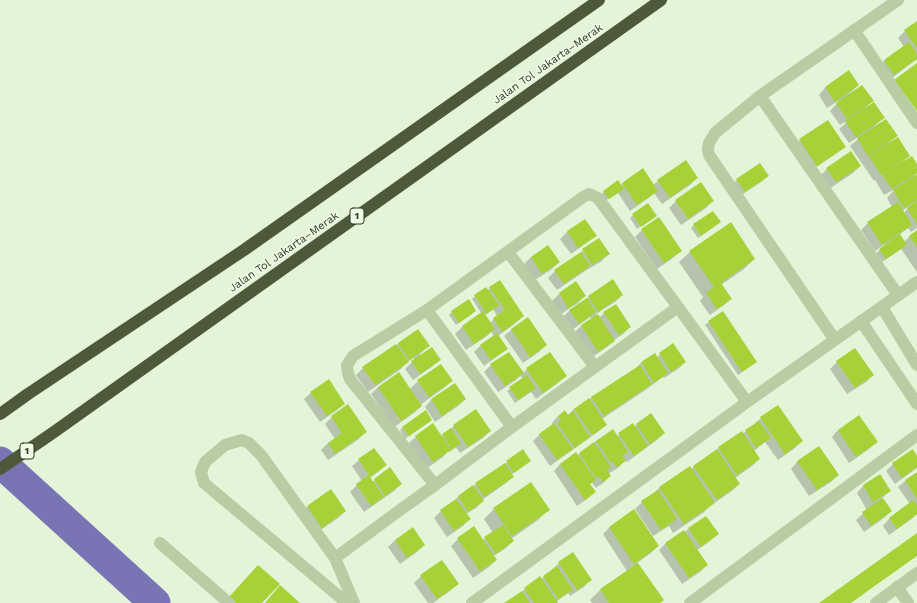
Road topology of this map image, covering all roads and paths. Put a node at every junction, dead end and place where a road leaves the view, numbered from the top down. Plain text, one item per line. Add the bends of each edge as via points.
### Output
1 (599, 0) edge
2 (661, 0) edge
3 (898, 0) edge
4 (854, 30) junction
5 (760, 96) junction
6 (917, 124) edge
7 (508, 252) junction
8 (917, 282) edge
9 (898, 295) junction
10 (678, 307) junction
11 (882, 307) junction
12 (427, 310) junction
13 (861, 321) junction
14 (835, 340) junction
15 (917, 365) edge
16 (595, 367) junction
17 (747, 402) junction
18 (917, 404) edge
19 (0, 414) edge
20 (512, 427) junction
21 (917, 435) edge
22 (0, 469) edge
23 (435, 485) junction
24 (160, 543) dead end
25 (335, 558) junction
26 (917, 573) edge
27 (897, 587) junction
28 (229, 603) edge
29 (347, 603) edge
30 (354, 603) edge
31 (472, 603) edge
32 (690, 603) edge
33 (876, 603) edge
34 (908, 603) edge

1 - 19 highway, Jalan Tol Jakarta–Merak via 244,250
2 - 22 highway, Jalan Tol Jakarta–Merak / 1
3 - 4 street
4 - 5 street
4 - 6 street
5 - 9 street
5 - 14 street via 715,133 709,143 709,155
7 - 10 street via 589,194 598,198
7 - 12 street
7 - 16 street
8 - 9 street
9 - 11 street
10 - 16 street
10 - 17 street
11 - 13 street
11 - 15 street
12 - 20 street
12 - 23 street via 353,356 347,365 350,379
13 - 14 street
13 - 18 street
14 - 17 street
16 - 20 street
17 - 31 street
20 - 23 street
21 - 32 street
23 - 25 street
24 - 28 street
25 - 29 street via 261,455 249,443 242,440 225,445 205,462 201,472 204,483
25 - 30 street
26 - 27 street
27 - 33 street
27 - 34 street

